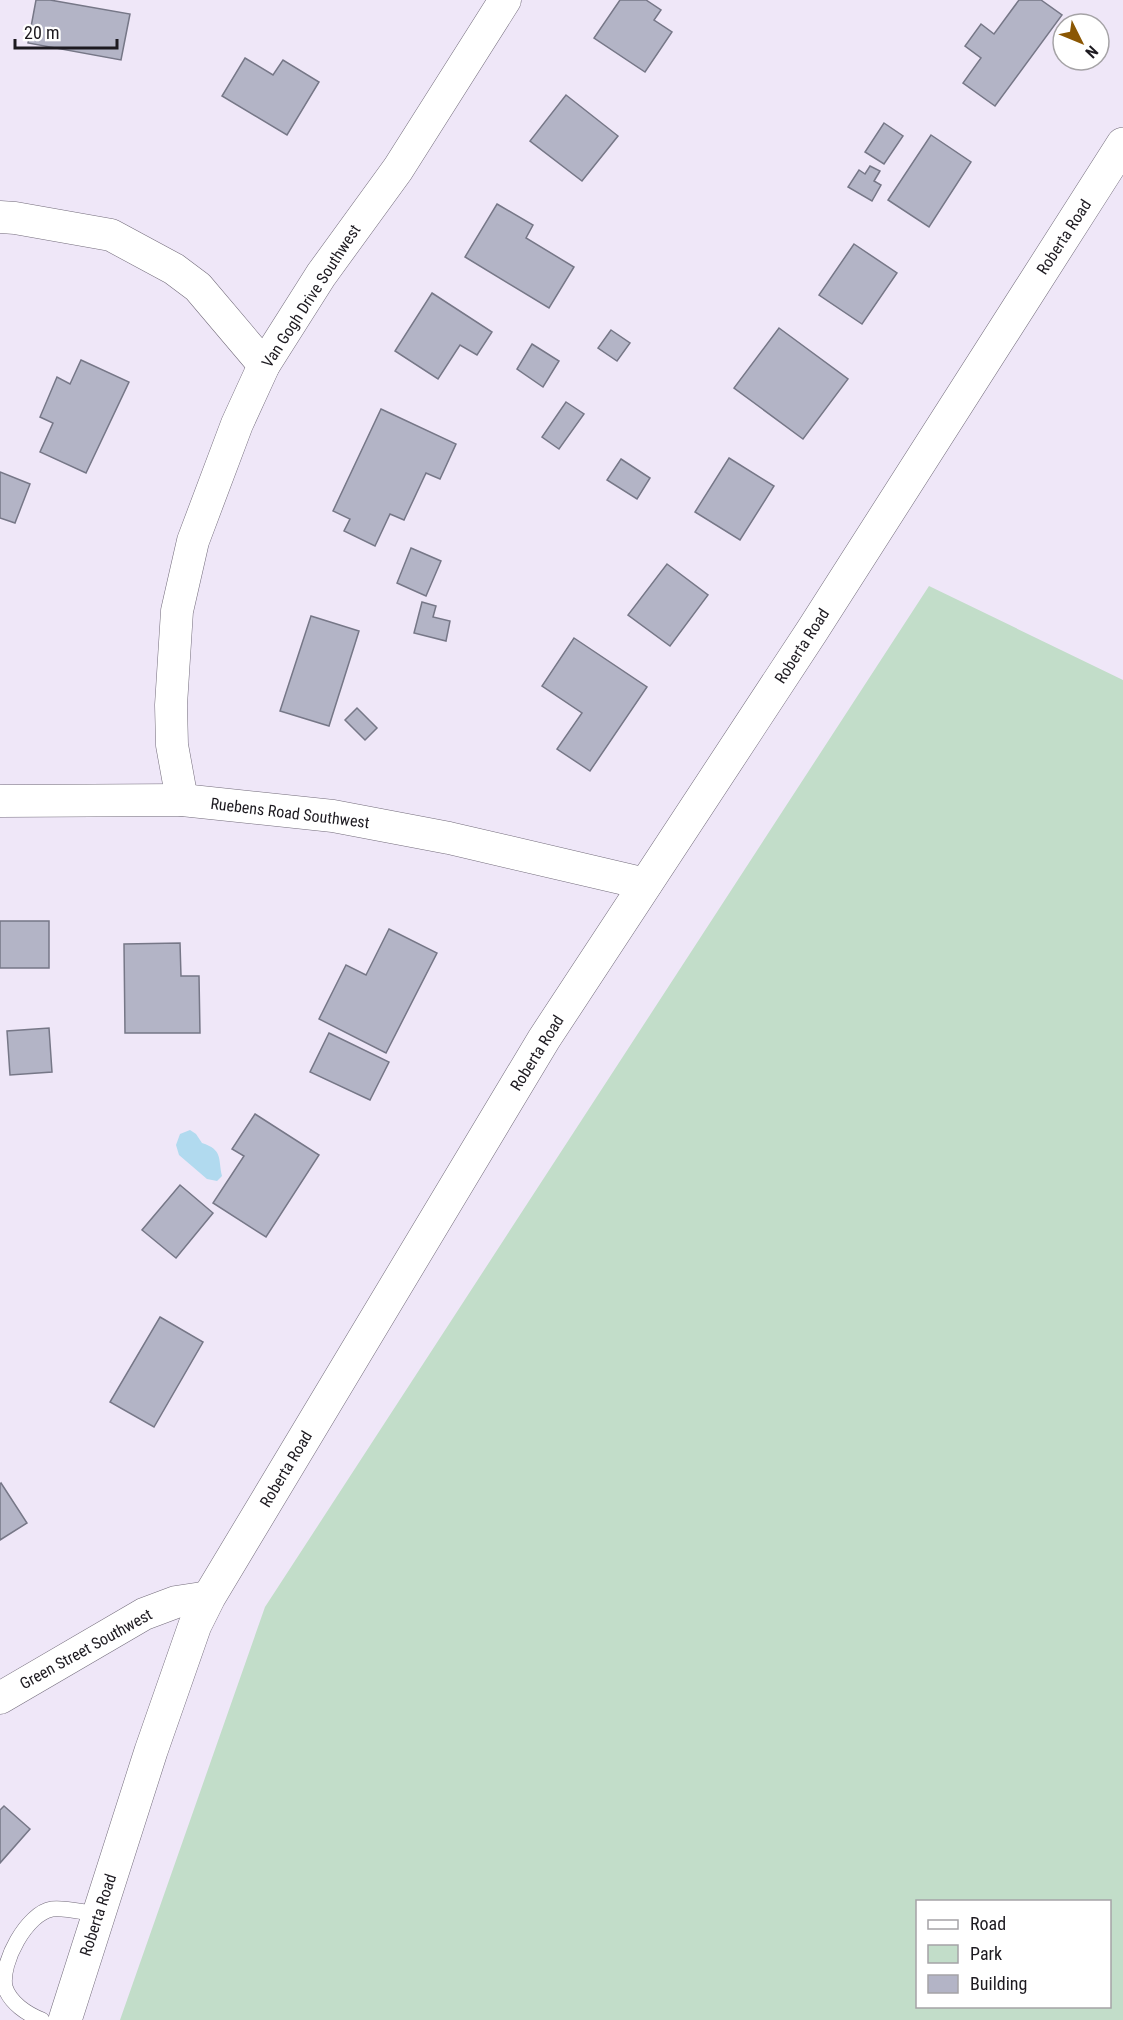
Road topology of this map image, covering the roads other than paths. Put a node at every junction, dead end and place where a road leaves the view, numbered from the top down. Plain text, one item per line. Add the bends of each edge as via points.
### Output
1 (505, 0) edge
2 (1123, 144) edge
3 (0, 217) edge
4 (264, 365) junction
5 (182, 800) junction
6 (0, 801) edge
7 (646, 884) junction
8 (209, 1597) junction
9 (0, 1698) edge
10 (98, 1914) junction
11 (6, 1954) edge
12 (42, 2020) edge
13 (64, 2020) edge

1 - 4 street, Van Gogh Drive Southwest via 398,169 321,275
2 - 7 street, Roberta Road
3 - 4 street via 111,235 174,269 198,287
4 - 5 street, Van Gogh Drive Southwest via 237,424 193,542 177,611 172,745
5 - 6 street, Ruebens Road Southwest
5 - 7 street, Ruebens Road Southwest via 333,816 450,838
7 - 8 street, Roberta Road via 544,1039
8 - 9 street, Green Street Southwest via 176,1602 144,1614
8 - 10 street, Roberta Road via 195,1625
10 - 11 lane via 52,1909 32,1920
10 - 13 street, Roberta Road
11 - 12 lane via 5,1987 15,2003

